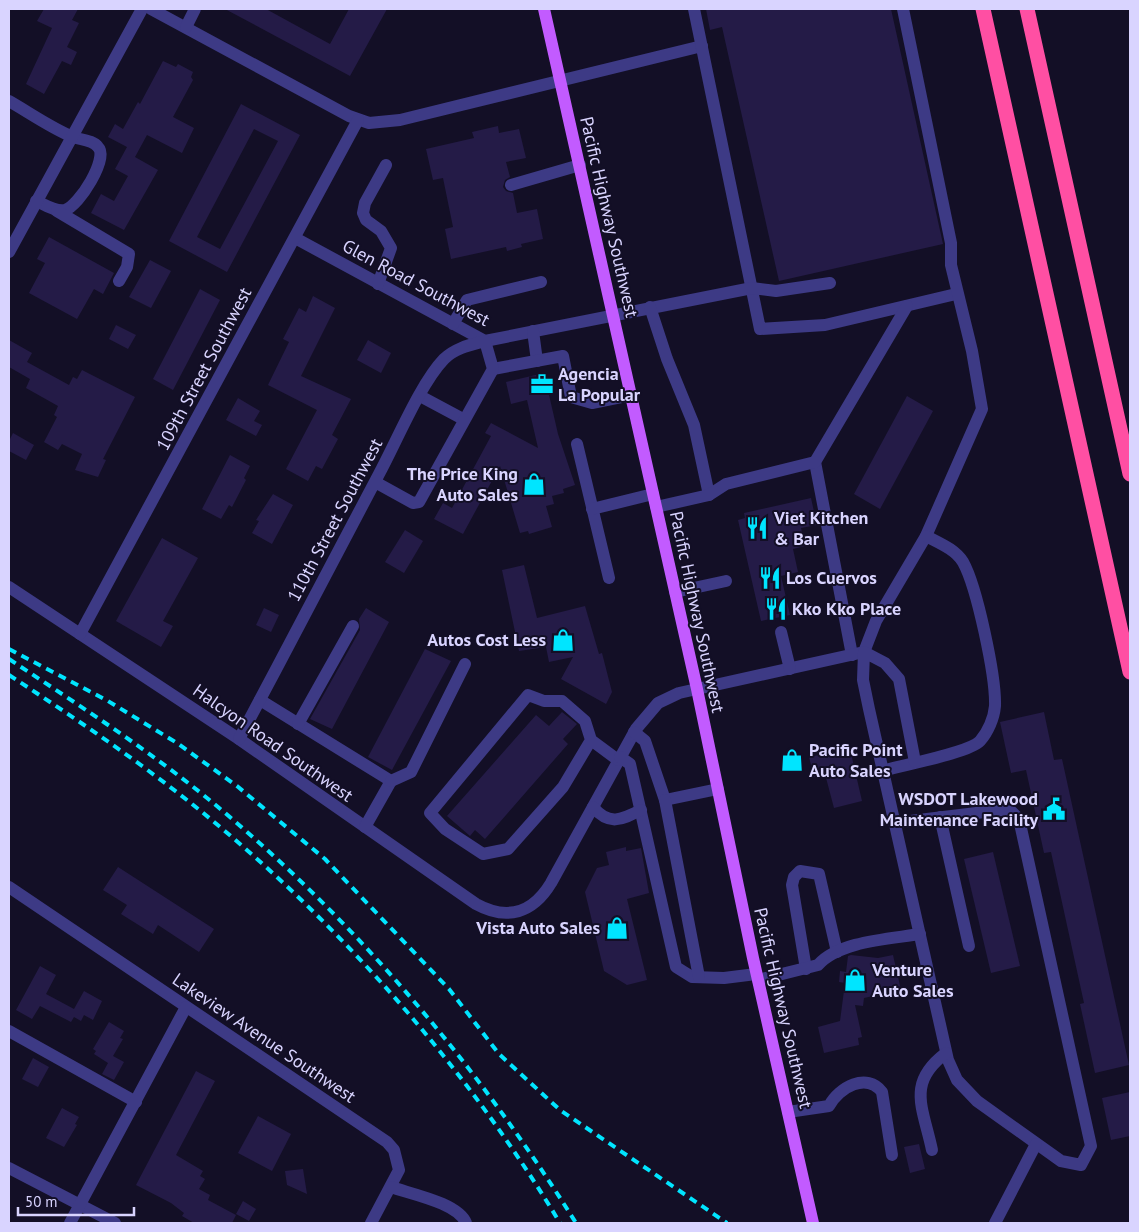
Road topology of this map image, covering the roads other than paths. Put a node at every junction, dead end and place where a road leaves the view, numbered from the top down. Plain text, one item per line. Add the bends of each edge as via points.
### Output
1 (142, 9) edge
2 (151, 9) edge
3 (195, 9) edge
4 (544, 9) edge
5 (694, 9) edge
6 (903, 9) edge
7 (983, 9) edge
8 (1027, 9) edge
9 (186, 27) junction
10 (702, 46) junction
11 (561, 81) junction
12 (9, 102) edge
13 (358, 120) junction
14 (72, 136) junction
15 (386, 165) dead end
16 (580, 165) junction
17 (511, 185) dead end
18 (36, 201) junction
19 (56, 211) junction
20 (294, 238) junction
21 (9, 252) edge
22 (119, 281) dead end
23 (541, 282) dead end
24 (378, 284) junction
25 (830, 284) dead end
26 (752, 288) junction
27 (956, 294) junction
28 (907, 306) junction
29 (650, 307) junction
30 (613, 314) junction
31 (453, 324) junction
32 (533, 331) junction
33 (485, 341) junction
34 (538, 361) junction
35 (493, 369) junction
36 (631, 395) junction
37 (420, 396) junction
38 (463, 419) junction
39 (577, 444) dead end
40 (815, 462) junction
41 (1130, 474) edge
42 (375, 482) junction
43 (708, 495) junction
44 (655, 500) junction
45 (592, 509) junction
46 (926, 536) junction
47 (608, 578) dead end
48 (726, 581) dead end
49 (9, 587) edge
50 (675, 592) junction
51 (353, 626) dead end
52 (781, 632) dead end
53 (80, 634) junction
54 (858, 653) junction
55 (465, 664) dead end
56 (790, 669) junction
57 (1130, 672) edge
58 (697, 689) junction
59 (260, 700) junction
60 (298, 724) junction
61 (634, 732) junction
62 (239, 739) junction
63 (591, 740) junction
64 (619, 759) junction
65 (916, 762) junction
66 (882, 770) junction
67 (391, 781) junction
68 (718, 789) junction
69 (665, 800) junction
70 (593, 807) junction
71 (641, 810) junction
72 (940, 817) junction
73 (894, 823) junction
74 (365, 827) junction
75 (9, 887) edge
76 (920, 934) junction
77 (969, 946) dead end
78 (836, 952) junction
79 (806, 969) junction
80 (700, 977) junction
81 (757, 977) junction
82 (186, 1007) junction
83 (9, 1031) edge
84 (946, 1052) junction
85 (136, 1102) junction
86 (788, 1112) junction
87 (1036, 1144) junction
88 (932, 1150) dead end
89 (892, 1155) dead end
90 (9, 1168) edge
91 (391, 1187) junction
92 (80, 1206) junction
93 (70, 1223) edge
94 (114, 1223) edge
95 (371, 1223) edge
96 (466, 1223) edge
97 (813, 1223) edge
98 (995, 1223) edge

1 - 14 street
2 - 9 street
3 - 9 street
4 - 11 main road, Pacific Highway Southwest
5 - 10 street
6 - 27 street via 951,243
7 - 57 highway
8 - 41 highway
9 - 13 street
10 - 11 street
10 - 26 street
11 - 13 street via 394,121 368,123
11 - 16 main road, Pacific Highway Southwest
12 - 14 street
13 - 20 street, 109th Street Southwest
14 - 18 street
14 - 19 street via 95,144 102,155 78,203 67,210
15 - 24 street via 364,204 363,213 366,220 381,231 391,248
16 - 17 street
16 - 30 main road, Pacific Highway Southwest
18 - 19 street
18 - 21 street
19 - 22 street via 129,254 127,267
20 - 24 street, Glen Road Southwest
20 - 53 street, 109th Street Southwest
23 - 31 street via 467,300
24 - 31 street, Glen Road Southwest
25 - 26 street, Glen Road Southwest via 776,291
26 - 28 street via 760,329 825,326
26 - 29 street, Glen Road Southwest
27 - 28 street
27 - 46 street via 972,352 982,409
28 - 40 street
29 - 30 street, Glen Road Southwest
29 - 43 street via 694,424
30 - 32 street, Glen Road Southwest
30 - 36 main road, Pacific Highway Southwest
31 - 33 street, Glen Road Southwest
32 - 33 street, Glen Road Southwest
32 - 34 street
33 - 35 street
33 - 37 street, 110th Street Southwest via 460,348 448,356
34 - 35 street
34 - 36 street via 563,356 571,397 592,404
35 - 38 street
36 - 44 main road, Pacific Highway Southwest
37 - 38 street
37 - 42 street, 110th Street Southwest
38 - 42 street via 419,502 413,503
39 - 45 street
40 - 43 street via 726,484
40 - 54 street
42 - 59 street, 110th Street Southwest
43 - 44 street
44 - 45 street
44 - 50 main road, Pacific Highway Southwest
45 - 47 street
46 - 54 street
46 - 65 street via 953,551 962,560 971,579 991,666 995,708 988,730 972,747
48 - 50 street
49 - 53 street, Halcyon Road Southwest
50 - 58 main road, Pacific Highway Southwest
51 - 60 street
52 - 56 street
53 - 62 street, Halcyon Road Southwest
54 - 56 street
54 - 65 street via 886,663 899,679
54 - 66 street
55 - 67 street via 411,772
56 - 58 street
58 - 61 street via 658,703
58 - 68 main road, Pacific Highway Southwest
59 - 60 street
59 - 62 street, 110th Street Southwest
60 - 67 street
61 - 64 street
61 - 69 street via 645,740
62 - 74 street, Halcyon Road Southwest
63 - 63 street via 585,721 562,701 544,701 528,695 430,813 445,829 483,854 508,849 564,787
63 - 64 street
64 - 70 street
64 - 71 street via 630,764
65 - 66 street
66 - 73 street
67 - 74 street
68 - 69 street
68 - 81 main road, Pacific Highway Southwest
69 - 80 street
70 - 71 street via 601,816 621,820
70 - 74 street, Halcyon Road Southwest via 545,894 521,910 504,914 481,907
71 - 80 street via 676,968 692,977
72 - 73 street
72 - 77 street
72 - 87 street via 1001,810 1012,812 1019,819 1090,1146 1080,1164 1061,1161
73 - 76 street
75 - 82 street, Lakeview Avenue Southwest
76 - 78 street via 868,942
76 - 84 street
78 - 79 street
78 - 79 street via 819,874 800,871 794,876 792,885
79 - 81 street
80 - 81 street
81 - 86 main road, Pacific Highway Southwest
82 - 85 street
82 - 91 street, Lakeview Avenue Southwest via 387,1142 394,1150 399,1170
83 - 85 street
84 - 87 street via 952,1072 966,1091
84 - 88 street via 928,1068 920,1092
85 - 92 street
86 - 89 street via 829,1106 844,1087 870,1082 882,1092
86 - 97 main road, Pacific Highway Southwest
87 - 98 street
90 - 92 street
91 - 95 street, Lakeview Avenue Southwest
91 - 96 street via 452,1208 464,1217
92 - 93 street
92 - 94 street

